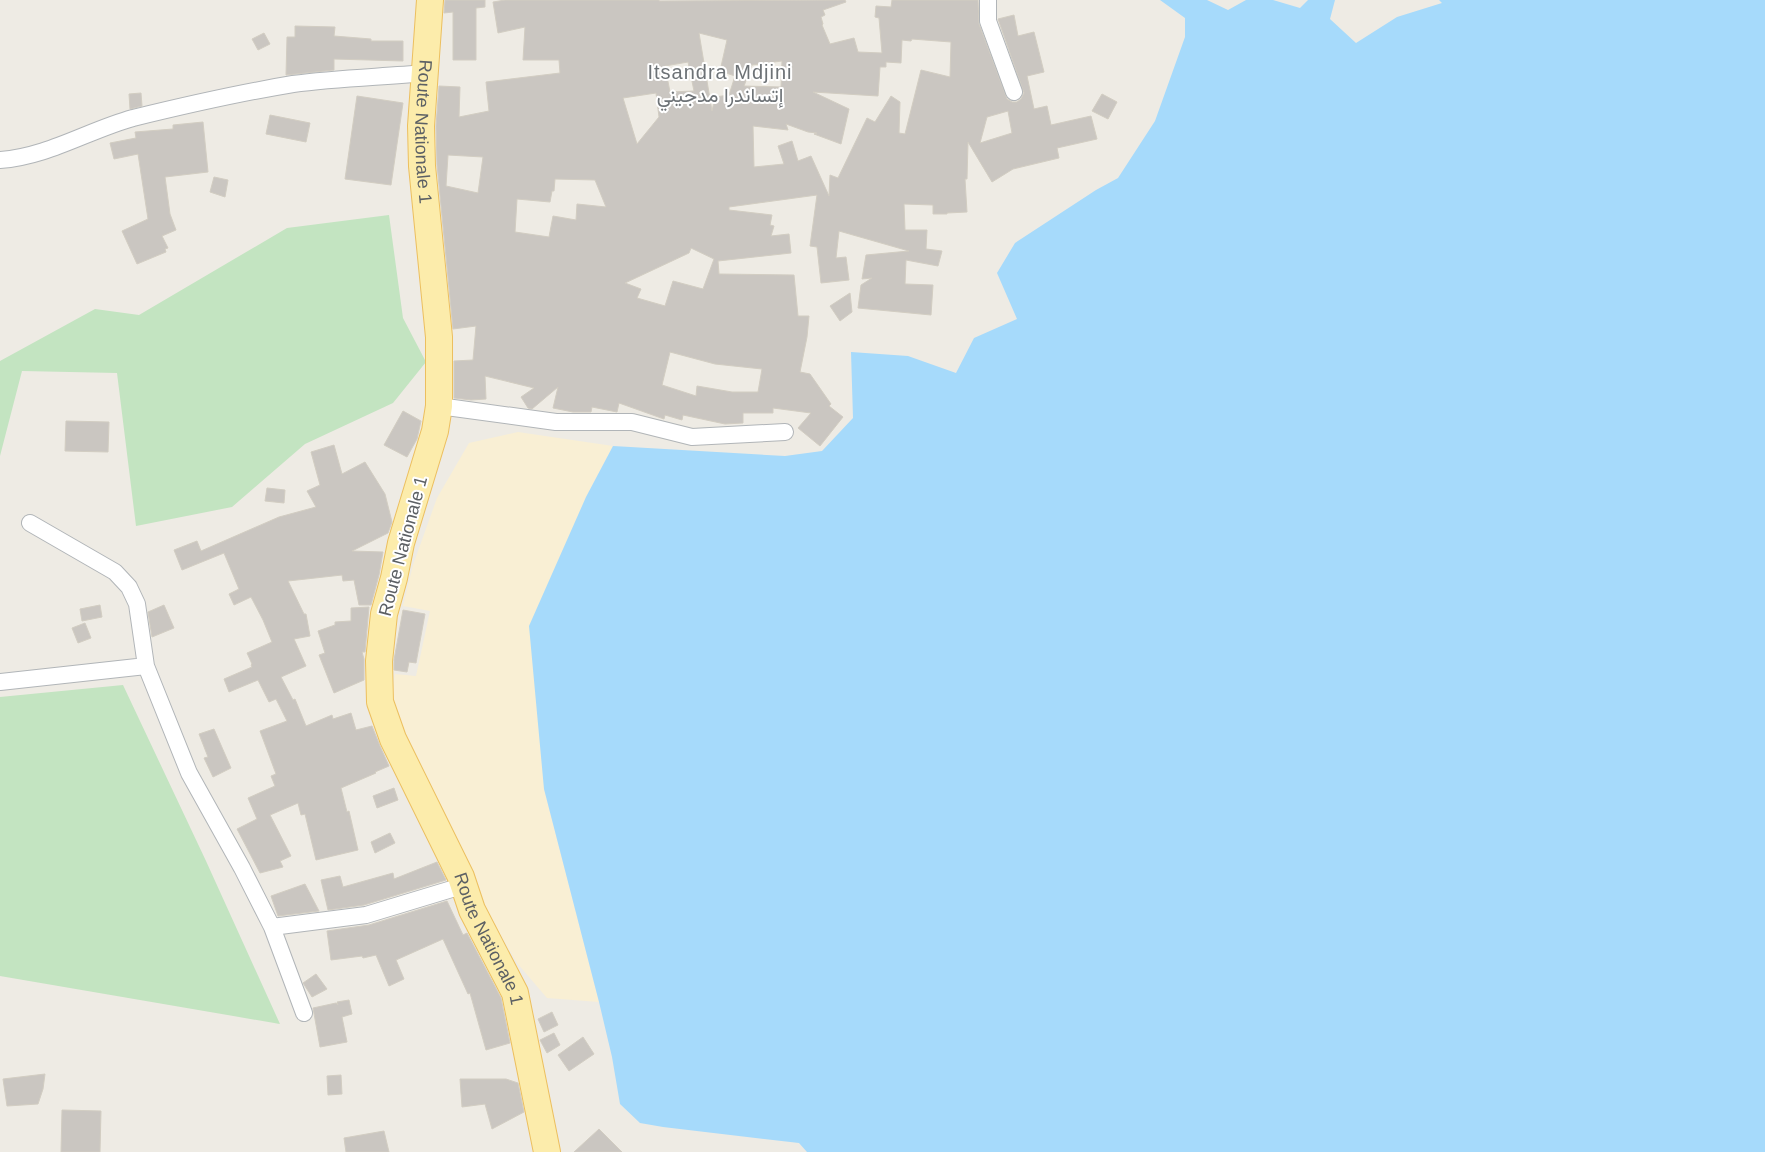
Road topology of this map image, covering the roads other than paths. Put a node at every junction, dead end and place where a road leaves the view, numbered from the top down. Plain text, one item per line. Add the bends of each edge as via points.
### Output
1 (430, 0) edge
2 (988, 0) edge
3 (425, 74) junction
4 (1014, 92) dead end
5 (0, 160) edge
6 (440, 406) junction
7 (785, 432) dead end
8 (30, 523) dead end
9 (146, 666) junction
10 (0, 682) edge
11 (465, 885) junction
12 (272, 927) junction
13 (304, 1014) dead end
14 (547, 1152) edge

1 - 3 main road, Route Nationale 1
2 - 4 street via 988,21
3 - 5 street via 301,83 221,98 131,119 25,156
3 - 6 main road, Route Nationale 1 via 422,166 439,337
6 - 7 street via 556,422 632,422 692,437
6 - 11 main road, Route Nationale 1 via 384,614 379,662 380,702 393,739
8 - 9 street via 115,572 129,587 137,604
9 - 10 street
9 - 12 street via 189,773
11 - 12 street via 366,915
11 - 14 main road, Route Nationale 1 via 472,910 515,993
12 - 13 street

